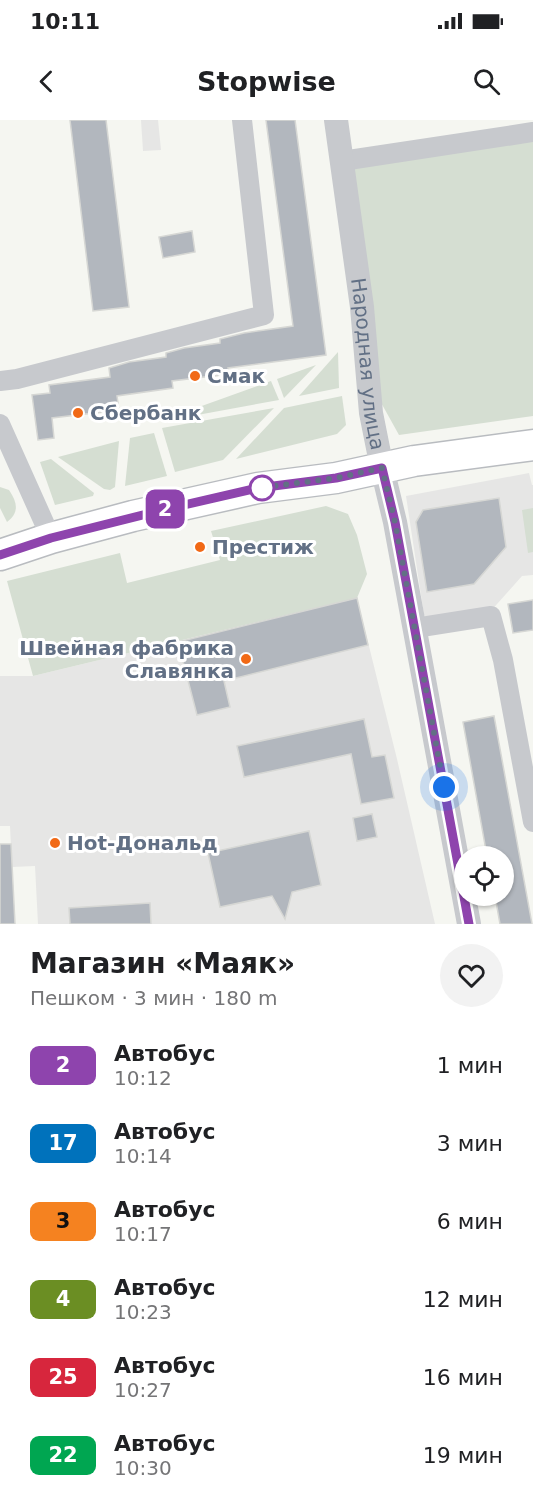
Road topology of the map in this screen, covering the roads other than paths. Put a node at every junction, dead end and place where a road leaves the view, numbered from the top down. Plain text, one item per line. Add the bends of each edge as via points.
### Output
1 (242, 120) edge
2 (336, 120) edge
3 (533, 132) edge
4 (342, 161) junction
5 (0, 381) edge
6 (0, 424) edge
7 (533, 445) edge
8 (382, 468) junction
9 (51, 538) junction
10 (0, 555) edge
11 (415, 628) junction
12 (533, 822) edge
13 (469, 924) edge

1 - 5 street via 264,315
2 - 4 street, Народная улица
3 - 4 street
4 - 8 street, Народная улица via 362,307 371,413
6 - 9 street
7 - 8 main road
8 - 9 main road via 258,488
8 - 11 street, Народная улица
9 - 10 main road
11 - 12 street via 492,616 504,660
11 - 13 street, Народная улица

